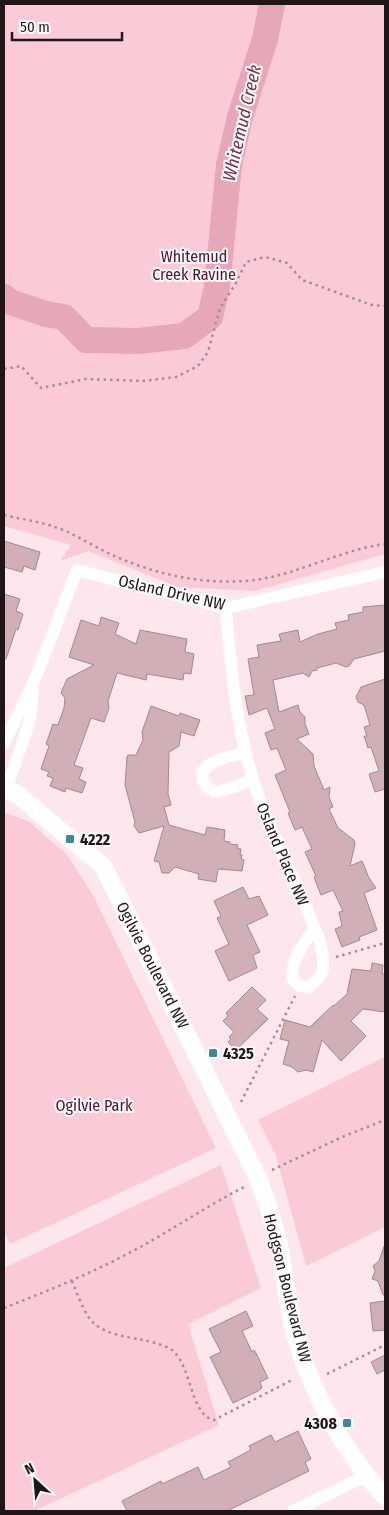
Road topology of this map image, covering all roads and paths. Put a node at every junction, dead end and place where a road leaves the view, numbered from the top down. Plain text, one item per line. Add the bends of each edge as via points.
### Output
1 (385, 306) edge
2 (4, 369) edge
3 (4, 515) edge
4 (385, 544) edge
5 (385, 572) edge
6 (226, 608) junction
7 (34, 682) junction
8 (4, 743) edge
9 (244, 753) junction
10 (252, 780) junction
11 (5, 789) edge
12 (315, 929) dead end
13 (385, 943) edge
14 (330, 959) dead end
15 (296, 994) dead end
16 (240, 1102) dead end
17 (385, 1120) edge
18 (258, 1178) junction
19 (72, 1280) junction
20 (4, 1308) edge
21 (385, 1344) edge
22 (327, 1374) dead end
23 (294, 1379) dead end
24 (366, 1476) junction
25 (385, 1497) edge
26 (293, 1511) edge

1 - 2 path via 372,305 302,280 287,263 265,257 246,262 220,308 208,352 198,366 176,378 86,379 41,388 21,366
3 - 4 path via 53,526 133,564 171,576 212,581 247,581 280,575
5 - 6 street, Osland Drive NW
6 - 7 street, Osland Drive NW via 77,570
6 - 9 street, Osland Place NW via 229,654
7 - 8 street, Osland Drive NW
7 - 11 street, Osland Drive NW via 30,720
9 - 10 street, Osland Place NW
9 - 10 street via 206,768 202,774 203,781 213,791 220,791
10 - 12 street, Osland Place NW
11 - 18 street, Ogilvie Boulevard NW via 16,794 103,866
13 - 14 path
15 - 16 path
17 - 18 path
18 - 19 path via 166,1233
18 - 24 street, Hodgson Boulevard NW via 278,1242 302,1357 331,1420
19 - 20 path
19 - 23 path via 91,1321 100,1328 170,1349 179,1357 197,1404 208,1419 214,1420
21 - 22 path
24 - 25 street, Hodgson Boulevard NW
24 - 26 street

